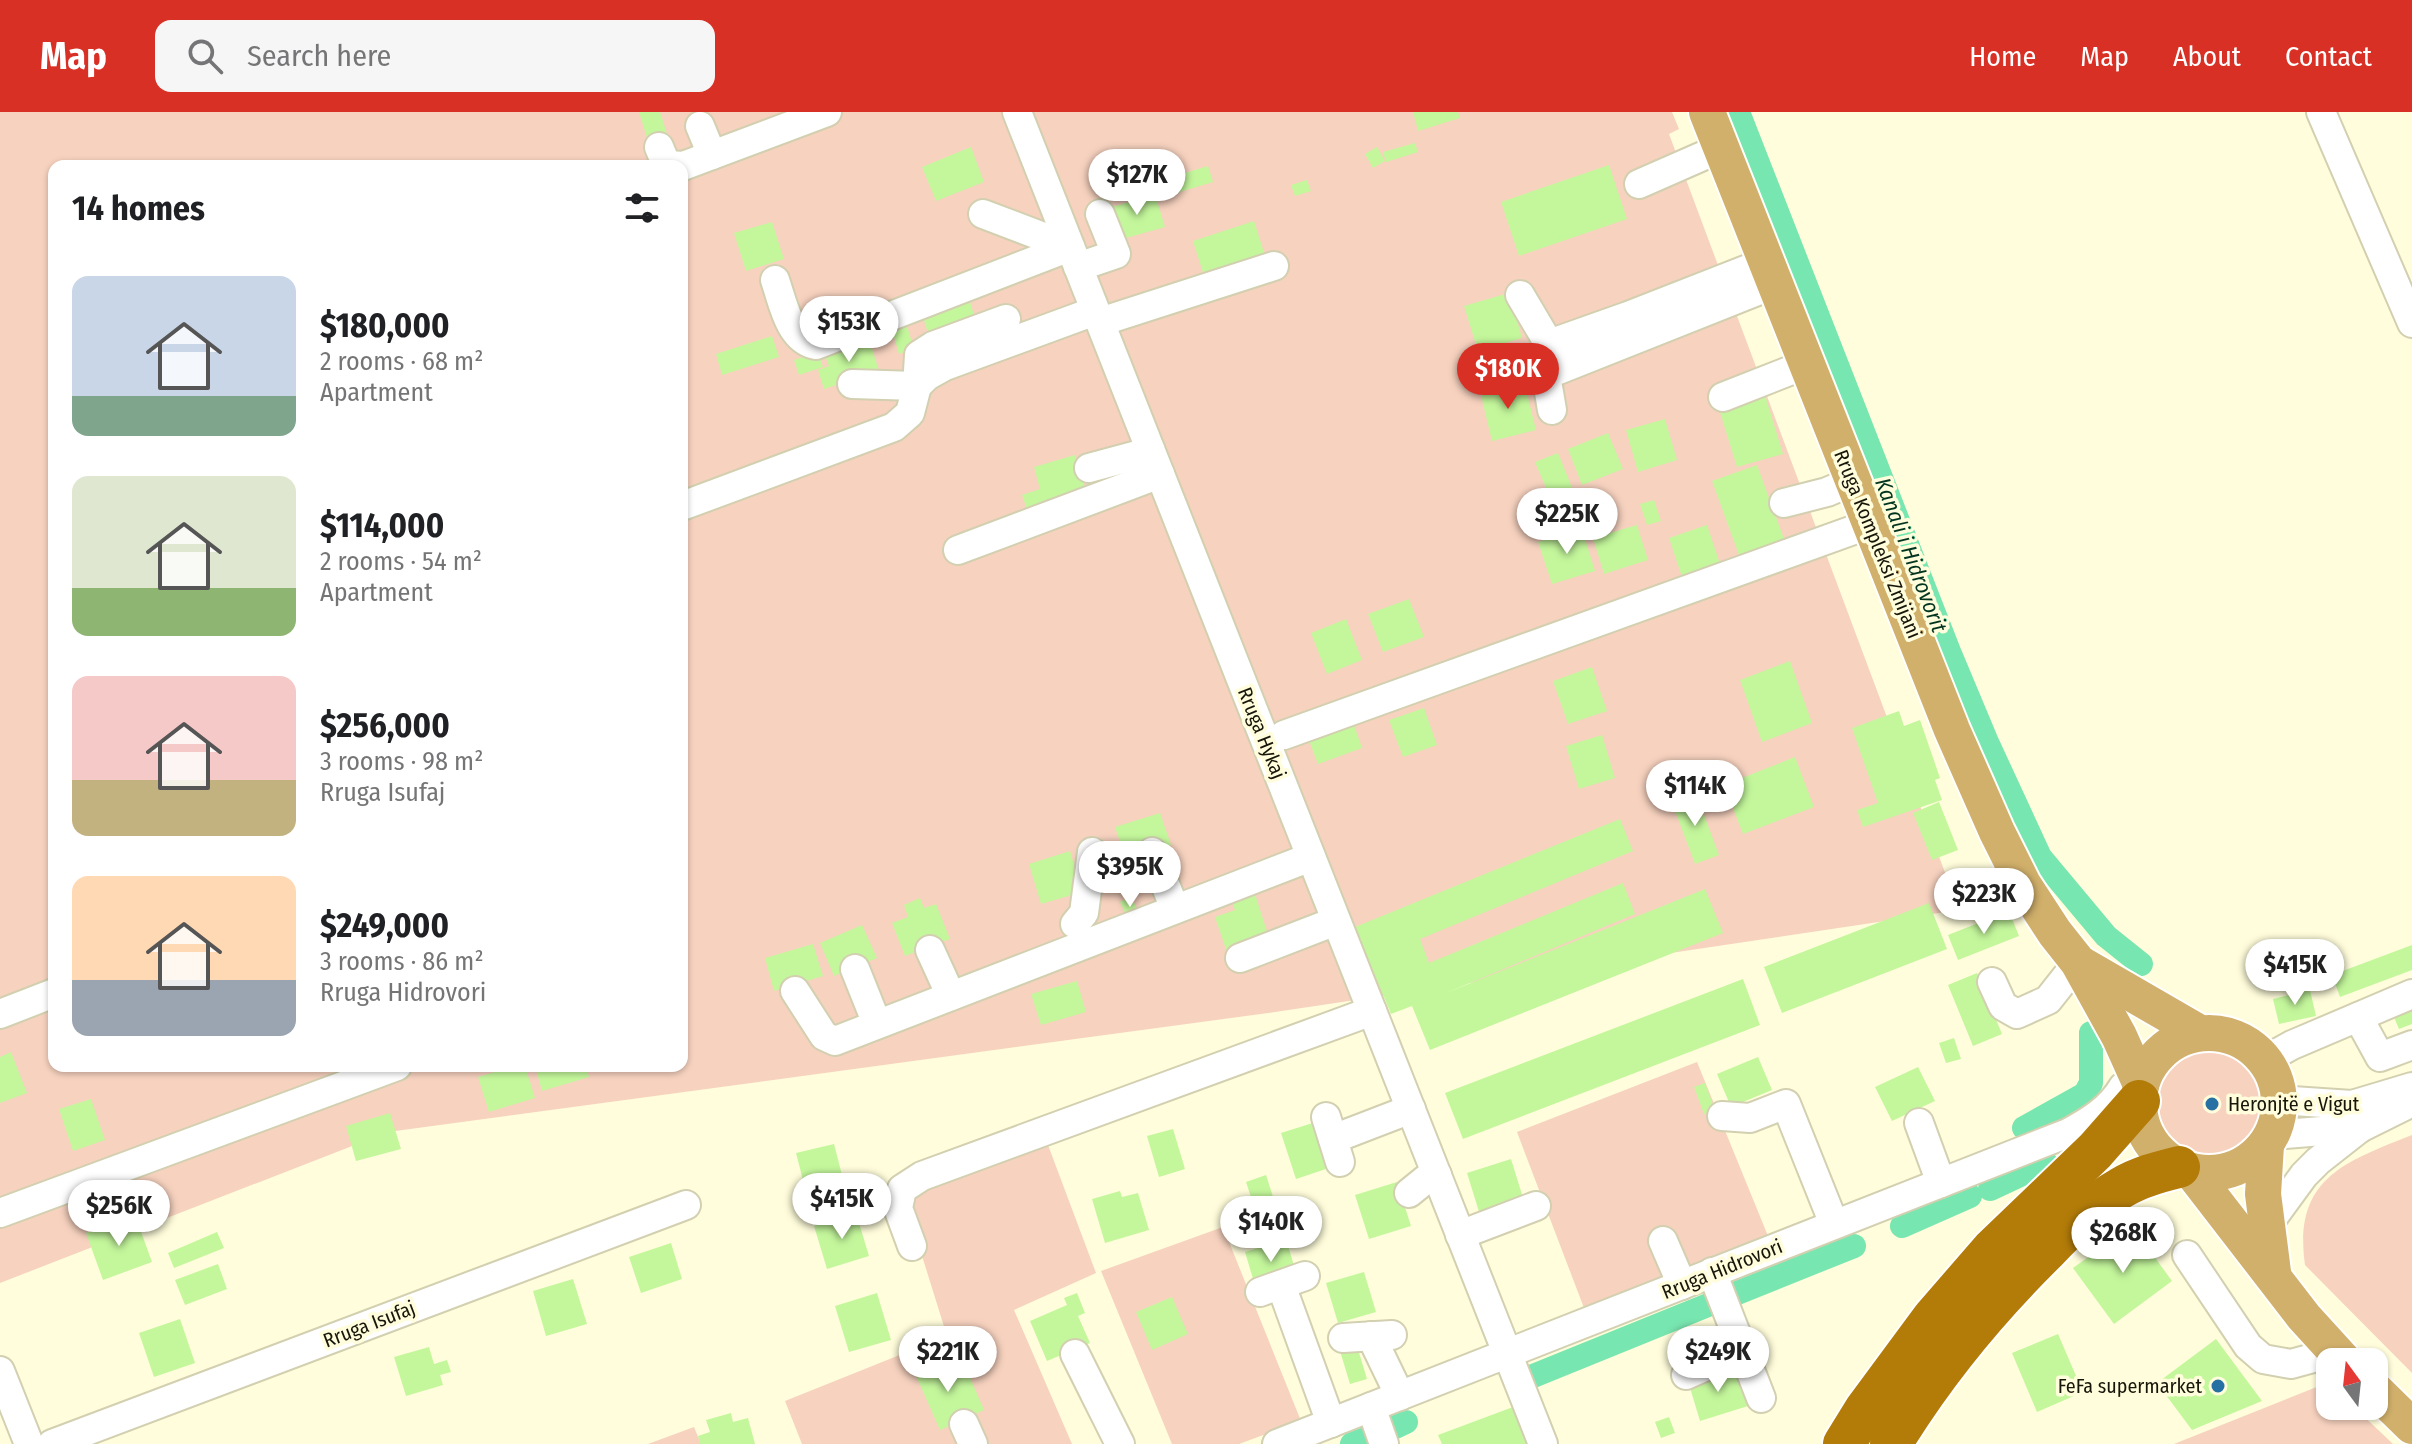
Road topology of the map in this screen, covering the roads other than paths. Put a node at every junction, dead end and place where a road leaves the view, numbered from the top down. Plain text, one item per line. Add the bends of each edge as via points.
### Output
1 (827, 112) edge
2 (1017, 112) edge
3 (1707, 112) edge
4 (2321, 112) edge
5 (700, 126) dead end
6 (659, 147) dead end
7 (1721, 148) junction
8 (712, 155) junction
9 (665, 160) edge
10 (688, 164) edge
11 (1639, 184) dead end
12 (983, 214) dead end
13 (1100, 214) dead end
14 (1074, 257) junction
15 (1274, 266) dead end
16 (1770, 273) junction
17 (775, 280) dead end
18 (1520, 295) dead end
19 (1098, 316) junction
20 (1006, 319) dead end
21 (2412, 323) edge
22 (1807, 364) junction
23 (922, 381) junction
24 (852, 384) dead end
25 (1723, 397) dead end
26 (1552, 410) dead end
27 (1155, 462) junction
28 (1089, 468) dead end
29 (1853, 481) junction
30 (1784, 503) dead end
31 (688, 504) edge
32 (1870, 524) junction
33 (958, 550) dead end
34 (1284, 735) dead end
35 (1092, 852) dead end
36 (1152, 852) dead end
37 (1311, 857) junction
38 (1175, 909) junction
39 (1336, 921) junction
40 (1074, 923) junction
41 (930, 950) dead end
42 (1240, 958) dead end
43 (2078, 962) junction
44 (855, 969) dead end
45 (1992, 982) dead end
46 (946, 986) junction
47 (795, 991) dead end
48 (2412, 994) edge
49 (48, 995) edge
50 (1372, 1011) junction
51 (0, 1014) edge
52 (2358, 1017) junction
53 (877, 1024) junction
54 (2200, 1033) junction
55 (2412, 1045) edge
56 (2124, 1047) junction
57 (2265, 1060) junction
58 (381, 1072) edge
59 (2412, 1087) edge
60 (2140, 1095) junction
61 (2280, 1100) junction
62 (2412, 1102) edge
63 (1411, 1109) junction
64 (1722, 1116) dead end
65 (1919, 1123) dead end
66 (2077, 1128) junction
67 (2360, 1128) junction
68 (1333, 1139) dead end
69 (2269, 1140) junction
70 (2185, 1169) junction
71 (1437, 1175) junction
72 (1941, 1183) junction
73 (1409, 1193) dead end
74 (686, 1205) dead end
75 (1536, 1206) dead end
76 (0, 1213) edge
77 (1834, 1224) junction
78 (2266, 1227) junction
79 (1460, 1235) junction
80 (1663, 1241) dead end
81 (912, 1246) dead end
82 (2187, 1255) dead end
83 (1712, 1272) junction
84 (2274, 1277) junction
85 (1282, 1284) dead end
86 (1682, 1285) junction
87 (1369, 1336) dead end
88 (2332, 1348) edge
89 (1743, 1350) junction
90 (1507, 1353) junction
91 (1075, 1354) dead end
92 (2316, 1360) edge
93 (0, 1371) edge
94 (1686, 1375) dead end
95 (1400, 1396) junction
96 (1761, 1398) dead end
97 (2388, 1403) edge
98 (1371, 1407) junction
99 (1331, 1423) junction
100 (2412, 1426) edge
101 (29, 1444) edge
102 (52, 1444) edge
103 (1120, 1444) edge
104 (1277, 1444) edge
105 (1384, 1444) edge
106 (1543, 1444) edge
107 (1844, 1444) edge
108 (1891, 1444) edge

1 - 8 street
2 - 14 street, Rruga Hykaj
3 - 7 main road, Rruga Kompleksi Zmijani
4 - 21 street
5 - 8 street
6 - 9 street
7 - 11 street
7 - 16 main road, Rruga Kompleksi Zmijani
8 - 10 street
12 - 14 street
13 - 14 street via 1116,254
14 - 17 street via 816,345 804,343 794,332
14 - 19 street, Rruga Hykaj
15 - 19 street
16 - 18 street via 1549,344
16 - 22 main road, Rruga Kompleksi Zmijani
16 - 26 street via 1546,375
19 - 23 street via 945,366
19 - 27 street, Rruga Hykaj
20 - 23 street via 919,355
22 - 25 street
22 - 29 main road, Rruga Kompleksi Zmijani
23 - 24 street
23 - 31 street via 910,413 894,427
27 - 28 street via 1141,454
27 - 33 street
27 - 37 street, Rruga Hykaj
29 - 30 street
29 - 32 main road, Rruga Kompleksi Zmijani
32 - 34 street
32 - 43 main road, Rruga Kompleksi Zmijani via 1997,832 2023,884
35 - 40 street via 1084,913
36 - 38 street
37 - 38 street
37 - 39 street, Rruga Hykaj
38 - 40 street
39 - 42 street
39 - 50 street, Rruga Hykaj
40 - 46 street
41 - 46 street
43 - 45 street via 2048,1000 2017,1014 2003,1006
43 - 54 main road, Rruga Kompleksi Zmijani
43 - 56 main road, Rruga Kompleksi Zmijani
44 - 53 street
46 - 53 street
47 - 53 street via 824,1036 835,1041
48 - 52 street
49 - 51 street
50 - 63 street, Rruga Hykaj
50 - 81 street via 922,1176 902,1189 898,1208
52 - 55 street via 2380,1057
52 - 57 street
54 - 57 main road via 2247,1044
54 - 60 main road via 2163,1050 2150,1066
56 - 60 main road, Rruga Kompleksi Zmijani
56 - 66 street, Rruga Hidrovori via 2124,1085 2116,1099
57 - 61 main road
58 - 76 street
59 - 61 street via 2352,1105
60 - 66 street, Rruga Hidrovori via 2103,1120
60 - 70 main road via 2139,1113 2148,1139
60 - 107 highway via 2095,1151 1992,1250 1933,1318
61 - 69 main road
62 - 67 street
63 - 68 street
63 - 71 street, Rruga Hykaj
64 - 77 street via 1750,1118 1782,1093
65 - 72 street
66 - 72 street, Rruga Hidrovori
67 - 69 street
67 - 78 street via 2304,1175
69 - 70 main road via 2233,1170 2213,1174
69 - 78 main road via 2263,1194
70 - 84 main road
70 - 108 highway via 2123,1186 2087,1210 1989,1312
71 - 73 street
71 - 79 street, Rruga Hykaj
72 - 77 street, Rruga Hidrovori
74 - 102 street, Rruga Isufaj
75 - 79 street
77 - 83 street, Rruga Hidrovori
78 - 84 main road
79 - 90 street, Rruga Hykaj
80 - 86 street
82 - 92 street via 2248,1346 2263,1359 2291,1364
83 - 86 street, Rruga Hidrovori
83 - 89 street
84 - 88 main road
85 - 99 street
86 - 90 street, Rruga Hidrovori
87 - 95 street
89 - 94 street
89 - 96 street
90 - 95 street, Rruga Hidrovori
90 - 106 street, Rruga Hykaj
91 - 103 street
93 - 101 street
95 - 98 street, Rruga Hidrovori
97 - 100 main road
98 - 99 street, Rruga Hidrovori
98 - 105 street
99 - 104 street, Rruga Hidrovori

